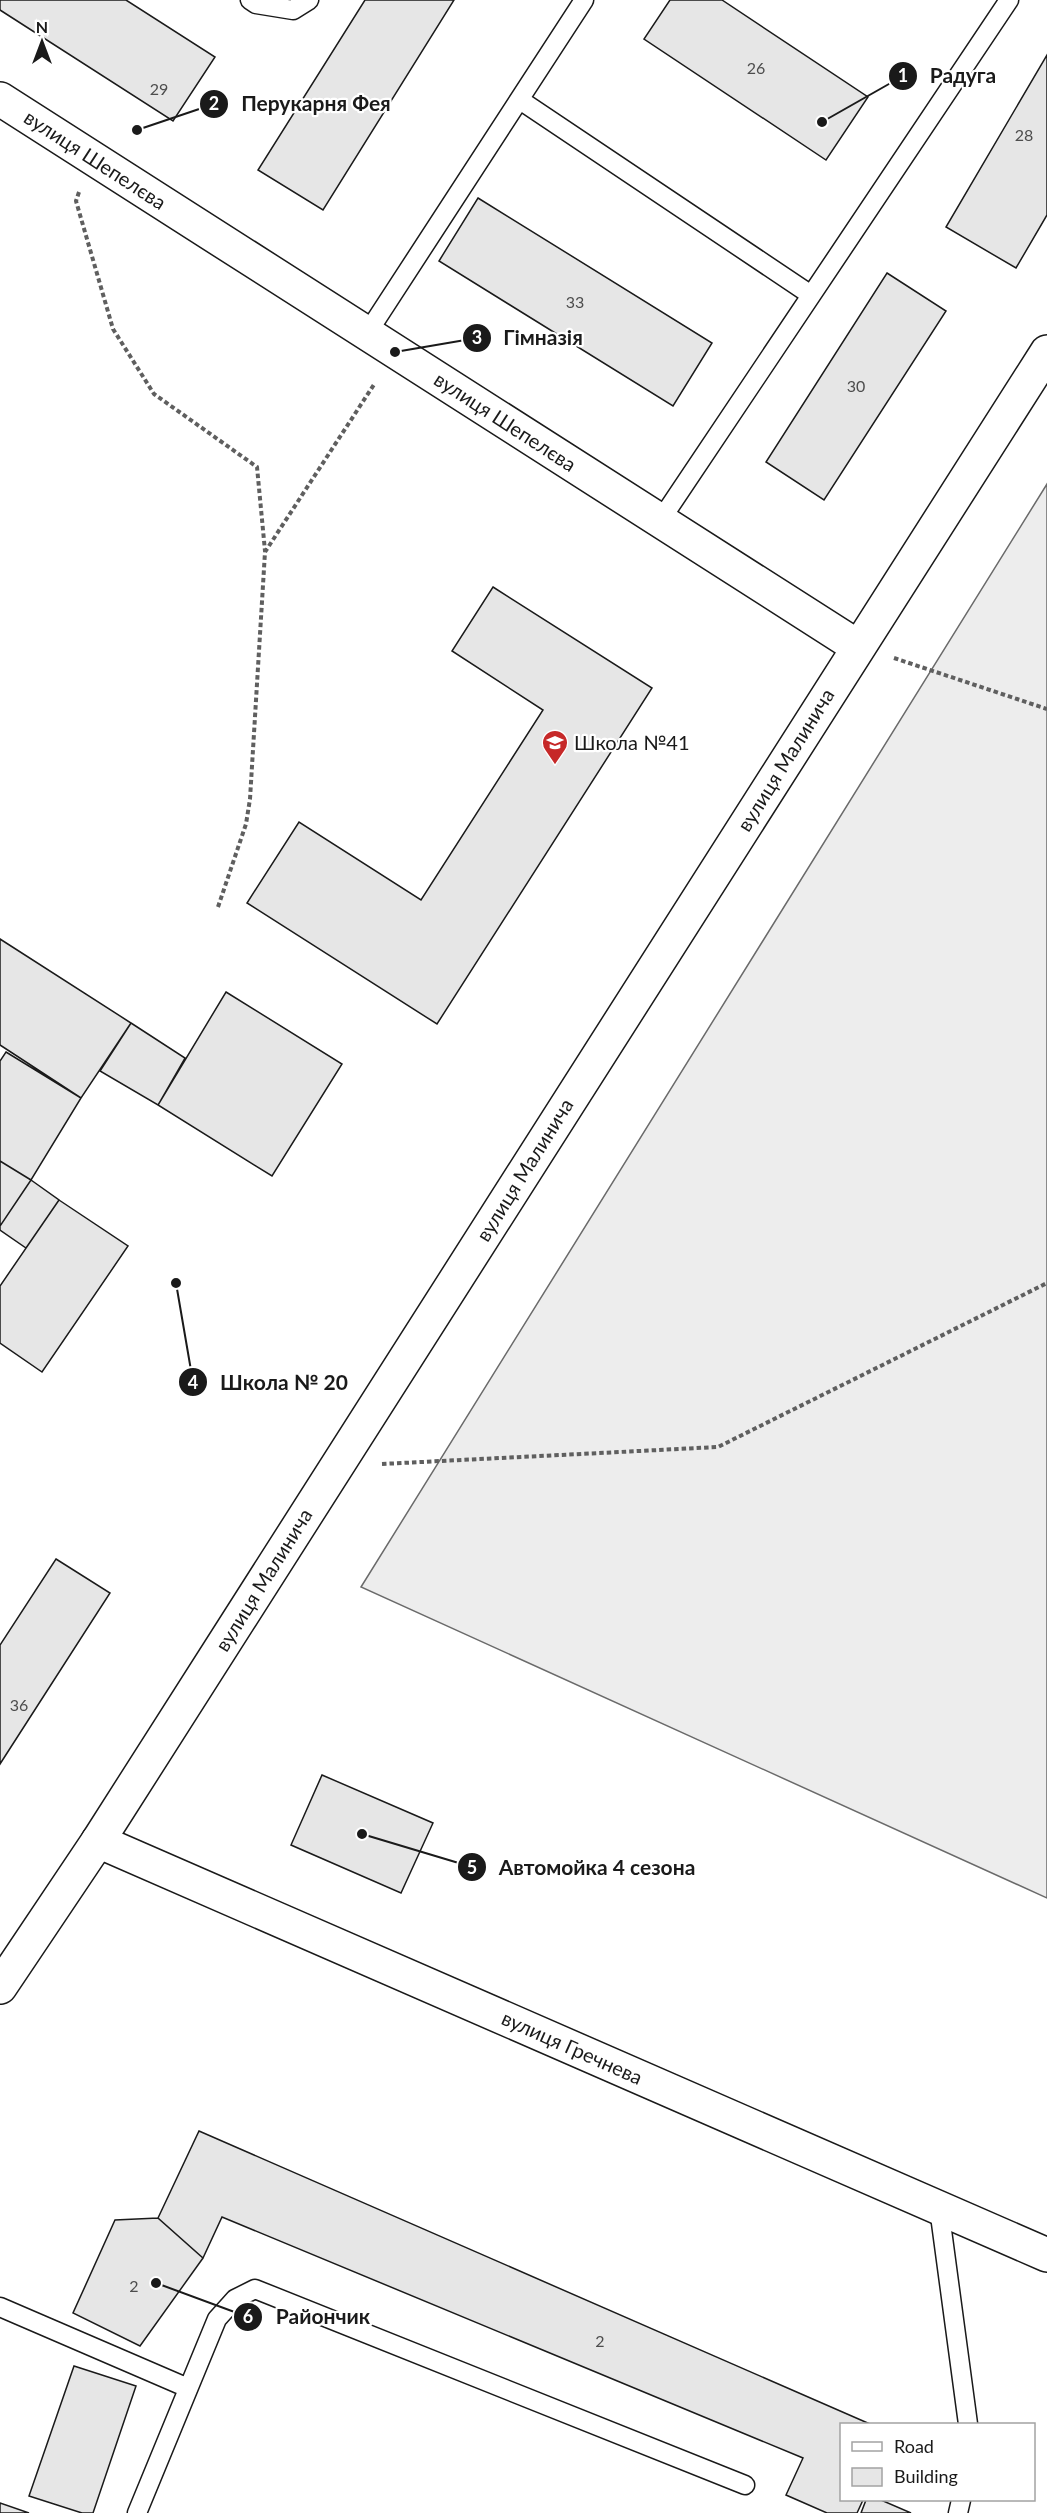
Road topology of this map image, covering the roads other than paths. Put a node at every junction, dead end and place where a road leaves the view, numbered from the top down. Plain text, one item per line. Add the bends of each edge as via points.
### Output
1 (250, 0) edge
2 (309, 0) edge
3 (584, 0) edge
4 (1009, 0) edge
5 (0, 99) edge
6 (520, 100) junction
7 (811, 295) junction
8 (368, 332) junction
9 (1047, 352) edge
10 (660, 521) junction
11 (858, 647) junction
12 (98, 1841) junction
13 (0, 1987) edge
14 (939, 2208) junction
15 (1047, 2255) edge
16 (0, 2307) edge
17 (188, 2388) junction
18 (968, 2423) edge
19 (745, 2485) dead end
20 (137, 2513) edge

1 - 2 lane via 293,10
3 - 6 lane
4 - 7 lane
5 - 8 street, вулиця Шепелєва
6 - 7 lane
6 - 8 lane
7 - 10 lane
8 - 10 street, вулиця Шепелєва
9 - 11 street, вулиця Малинича
10 - 11 street, вулиця Шепелєва
11 - 12 street, вулиця Малинича
12 - 13 street, вулиця Малинича
12 - 14 street, вулиця Гречнева
14 - 15 street, вулиця Гречнева
14 - 18 lane
16 - 17 lane
17 - 19 lane via 217,2319 235,2299 255,2289
17 - 20 lane

